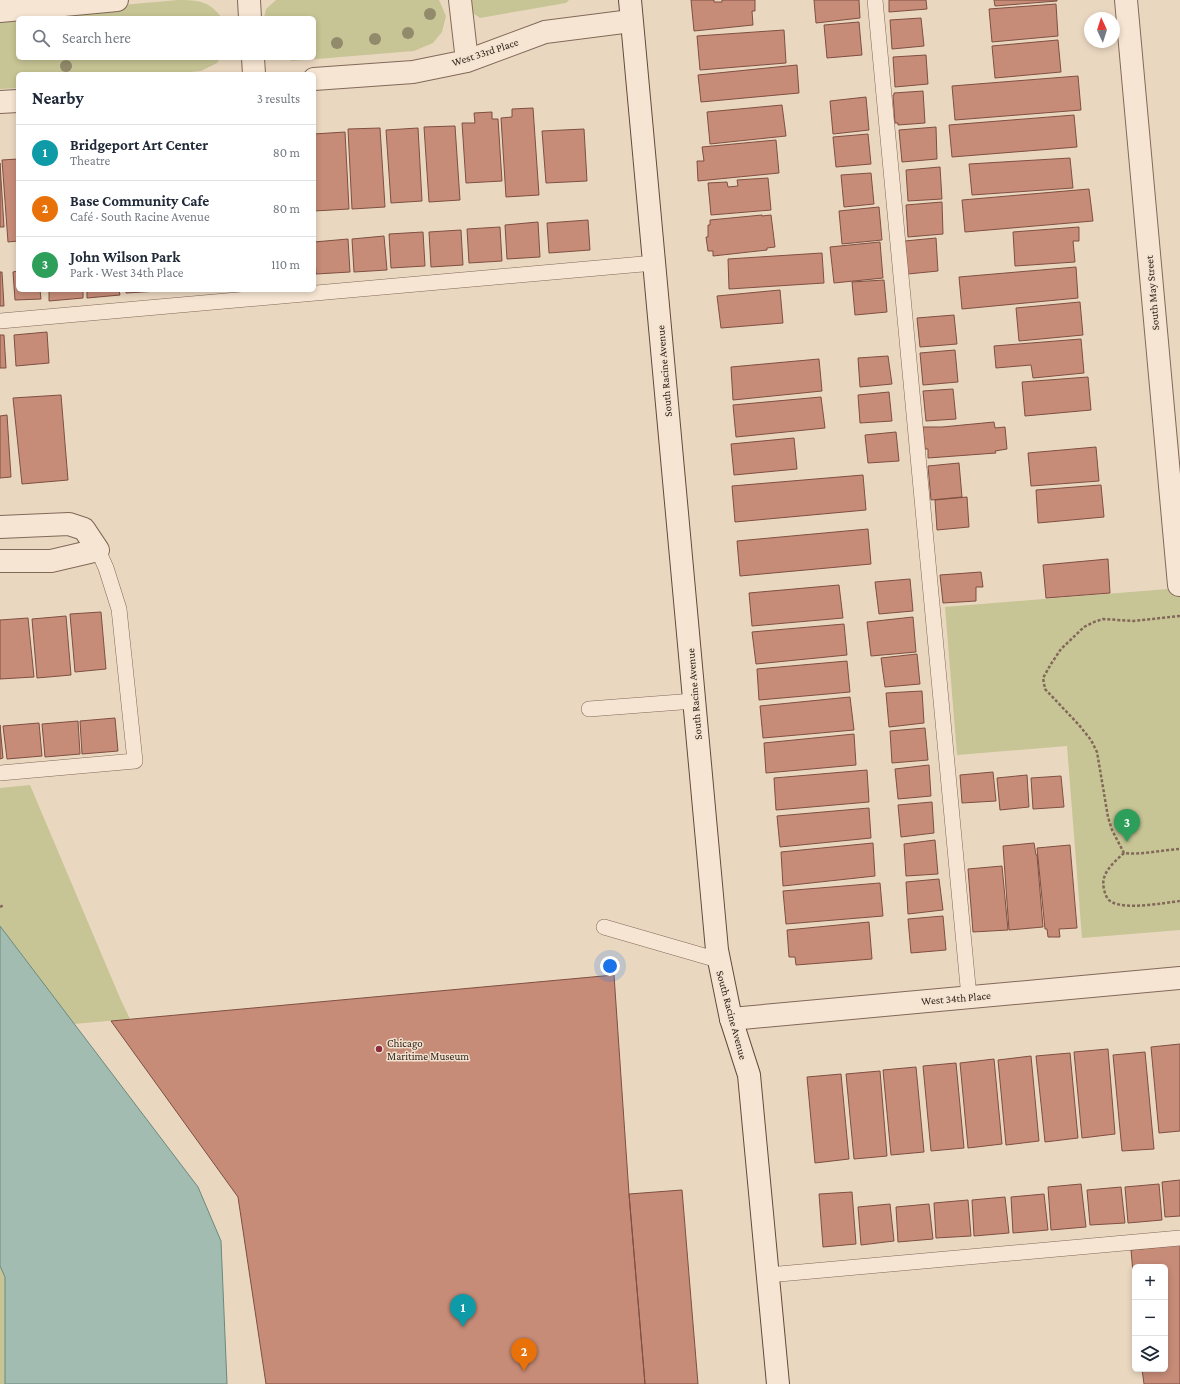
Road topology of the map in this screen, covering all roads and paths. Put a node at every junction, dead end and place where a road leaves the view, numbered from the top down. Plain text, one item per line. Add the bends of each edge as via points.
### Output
1 (117, 0) edge
2 (249, 0) edge
3 (460, 0) edge
4 (875, 0) edge
5 (1126, 0) edge
6 (0, 10) edge
7 (631, 11) edge
8 (250, 16) edge
9 (253, 60) edge
10 (467, 61) junction
11 (254, 72) edge
12 (316, 79) edge
13 (16, 101) edge
14 (0, 102) edge
15 (654, 263) junction
16 (0, 321) edge
17 (0, 527) edge
18 (98, 550) junction
19 (0, 561) edge
20 (1179, 585) dead end
21 (1180, 616) edge
22 (694, 701) junction
23 (589, 709) dead end
24 (0, 773) edge
25 (1180, 849) edge
26 (1124, 853) junction
27 (1180, 901) edge
28 (4, 904) dead end
29 (0, 907) edge
30 (604, 927) dead end
31 (718, 960) junction
32 (1180, 978) edge
33 (969, 997) junction
34 (731, 1019) junction
35 (1180, 1238) edge
36 (768, 1275) junction
37 (778, 1384) edge

1 - 6 street
2 - 8 street
3 - 10 street
4 - 33 lane
5 - 20 street, South May Street
7 - 10 street, West 33rd Place via 545,32
7 - 15 street, South Racine Avenue
9 - 11 street
10 - 12 street, West 33rd Place via 413,72
13 - 14 street
15 - 16 lane
15 - 22 street, South Racine Avenue
17 - 18 street via 69,524 84,529
18 - 19 street via 51,561
18 - 24 lane via 119,609 135,760
21 - 26 path via 1133,621 1103,619 1094,622 1084,627 1061,649 1043,678 1044,689 1079,725 1097,752 1108,817
22 - 23 lane
22 - 31 street, South Racine Avenue
25 - 26 path
26 - 27 path via 1104,875 1103,887 1111,902 1124,906
28 - 29 path
30 - 31 lane
31 - 34 street, South Racine Avenue
32 - 33 street, West 34th Place
33 - 34 street, West 34th Place
34 - 36 street, South Racine Avenue via 749,1075
35 - 36 lane
36 - 37 street, South Racine Avenue

